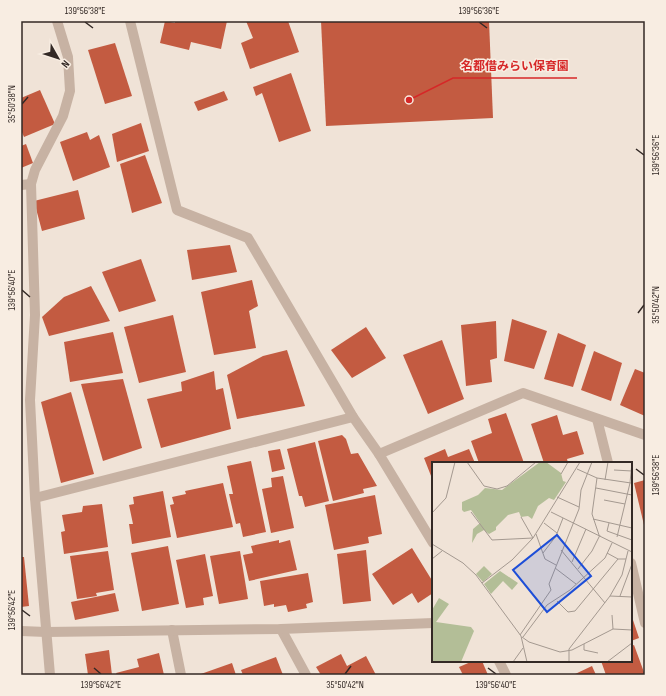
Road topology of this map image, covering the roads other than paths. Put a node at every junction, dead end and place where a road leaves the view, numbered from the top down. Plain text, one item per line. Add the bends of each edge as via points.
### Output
1 (57, 21) edge
2 (130, 21) edge
3 (26, 185) edge
4 (353, 417) junction
5 (597, 418) junction
6 (645, 435) edge
7 (379, 454) junction
8 (608, 462) edge
9 (35, 498) junction
10 (432, 541) edge
11 (632, 567) edge
12 (645, 623) edge
13 (432, 624) edge
14 (281, 629) junction
15 (21, 630) edge
16 (172, 630) junction
17 (46, 632) junction
18 (500, 662) edge
19 (50, 675) edge
20 (181, 675) edge
21 (306, 675) edge
22 (506, 675) edge

1 - 3 street via 68,57 70,91 63,116
2 - 4 street via 177,210 248,238
3 - 9 street via 35,315 30,400
4 - 7 street
4 - 9 street
5 - 6 street
5 - 7 street via 523,393
5 - 8 street
7 - 10 street
9 - 17 street
11 - 12 street
13 - 14 street
14 - 16 street
14 - 21 street
15 - 17 street
16 - 17 street
16 - 20 street
17 - 19 street
18 - 22 street

